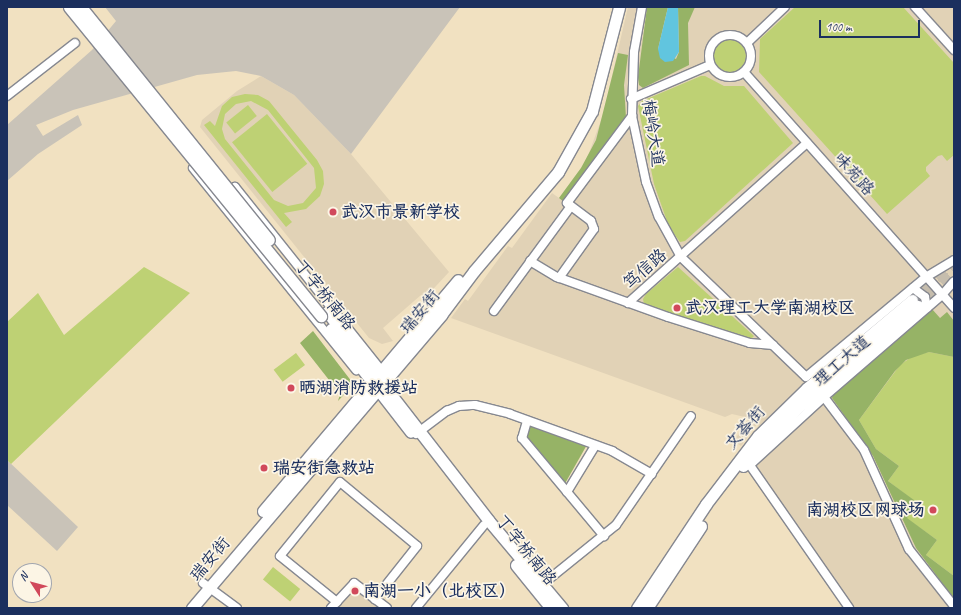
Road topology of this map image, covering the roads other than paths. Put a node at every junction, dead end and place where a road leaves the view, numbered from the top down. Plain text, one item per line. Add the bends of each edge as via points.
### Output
1 (69, 7) edge
2 (81, 7) edge
3 (612, 7) edge
4 (619, 7) edge
5 (642, 7) edge
6 (786, 7) edge
7 (915, 7) edge
8 (75, 43) dead end
9 (746, 43) junction
10 (954, 50) edge
11 (710, 66) junction
12 (744, 72) junction
13 (8, 94) edge
14 (631, 99) junction
15 (632, 116) junction
16 (807, 143) junction
17 (194, 168) dead end
18 (219, 201) junction
19 (571, 206) junction
20 (681, 256) junction
21 (954, 260) edge
22 (530, 261) junction
23 (926, 276) junction
24 (559, 278) junction
25 (954, 281) edge
26 (912, 288) junction
27 (942, 295) junction
28 (628, 303) junction
29 (919, 304) junction
30 (954, 308) edge
31 (494, 311) dead end
32 (324, 314) junction
33 (773, 345) junction
34 (806, 377) joint
35 (376, 380) junction
36 (824, 397) junction
37 (691, 416) dead end
38 (527, 421) junction
39 (417, 433) junction
40 (595, 446) junction
41 (748, 463) junction
42 (652, 474) junction
43 (567, 492) junction
44 (484, 525) junction
45 (604, 536) junction
46 (205, 585) junction
47 (539, 588) junction
48 (375, 600) junction
49 (334, 605) edge
50 (954, 606) edge
51 (184, 608) edge
52 (192, 608) edge
53 (237, 608) edge
54 (386, 608) edge
55 (416, 608) edge
56 (551, 608) edge
57 (562, 608) edge
58 (637, 608) edge
59 (647, 608) edge
60 (849, 608) edge

1 - 32 main road, 丁字桥南路, bridge
2 - 32 main road, 丁字桥南路, bridge
3 - 35 main road, 瑞安街 via 586,107 558,161
4 - 35 main road, 瑞安街 via 592,111 569,156 554,178 474,271 441,315
5 - 14 street, 梅岭大道 via 634,52
6 - 9 street
7 - 10 street
8 - 13 street
9 - 11 street via 736,35 718,38 710,48
9 - 12 street via 751,56
11 - 12 street via 724,77 734,77
11 - 14 street
12 - 16 street, 味苑路
14 - 15 street, 梅岭大道
15 - 19 street via 567,203
15 - 20 street, 梅岭大道 via 650,194 668,237
16 - 20 street, 笃信路
16 - 23 street, 味苑路
17 - 18 street
18 - 35 street
18 - 35 street via 235,187
19 - 22 street
19 - 24 street via 591,221 594,229
20 - 28 street, 笃信路
20 - 33 street, 梅岭大道
21 - 23 street, 理工大道
22 - 24 street
22 - 31 street
23 - 26 street, 理工大道
23 - 27 street, 味苑路
24 - 28 street
25 - 27 street, 理工大道
26 - 29 street via 925,297
26 - 34 street, 理工大道
27 - 29 street, 理工大道
27 - 30 street, 味苑路
28 - 33 street via 750,343
29 - 36 street, 理工大道
29 - 41 main road, 文荟街 via 795,410
29 - 58 main road, 文荟街 via 807,388 758,436 706,504
32 - 35 main road, 丁字桥南路
33 - 34 street, 梅岭大道
35 - 39 main road, 丁字桥南路
35 - 46 main road, 瑞安街
36 - 41 street, 理工大道
36 - 50 street via 864,450 909,549
37 - 42 street
38 - 39 street via 494,409 465,405 447,411
38 - 40 street
38 - 43 street via 522,438
39 - 44 main road, 丁字桥南路
39 - 47 main road, 丁字桥南路
40 - 42 street via 621,455
40 - 43 street
41 - 59 main road, 文荟街 via 722,494
41 - 60 street
42 - 45 street via 622,518
43 - 45 street
44 - 47 main road, 丁字桥南路
44 - 55 street
45 - 47 street
46 - 51 main road, 瑞安街
46 - 52 main road, 瑞安街
46 - 53 street
47 - 56 main road, 丁字桥南路
47 - 57 main road, 丁字桥南路
48 - 49 street via 354,583
48 - 49 street via 417,546 340,482 280,556
48 - 54 street

